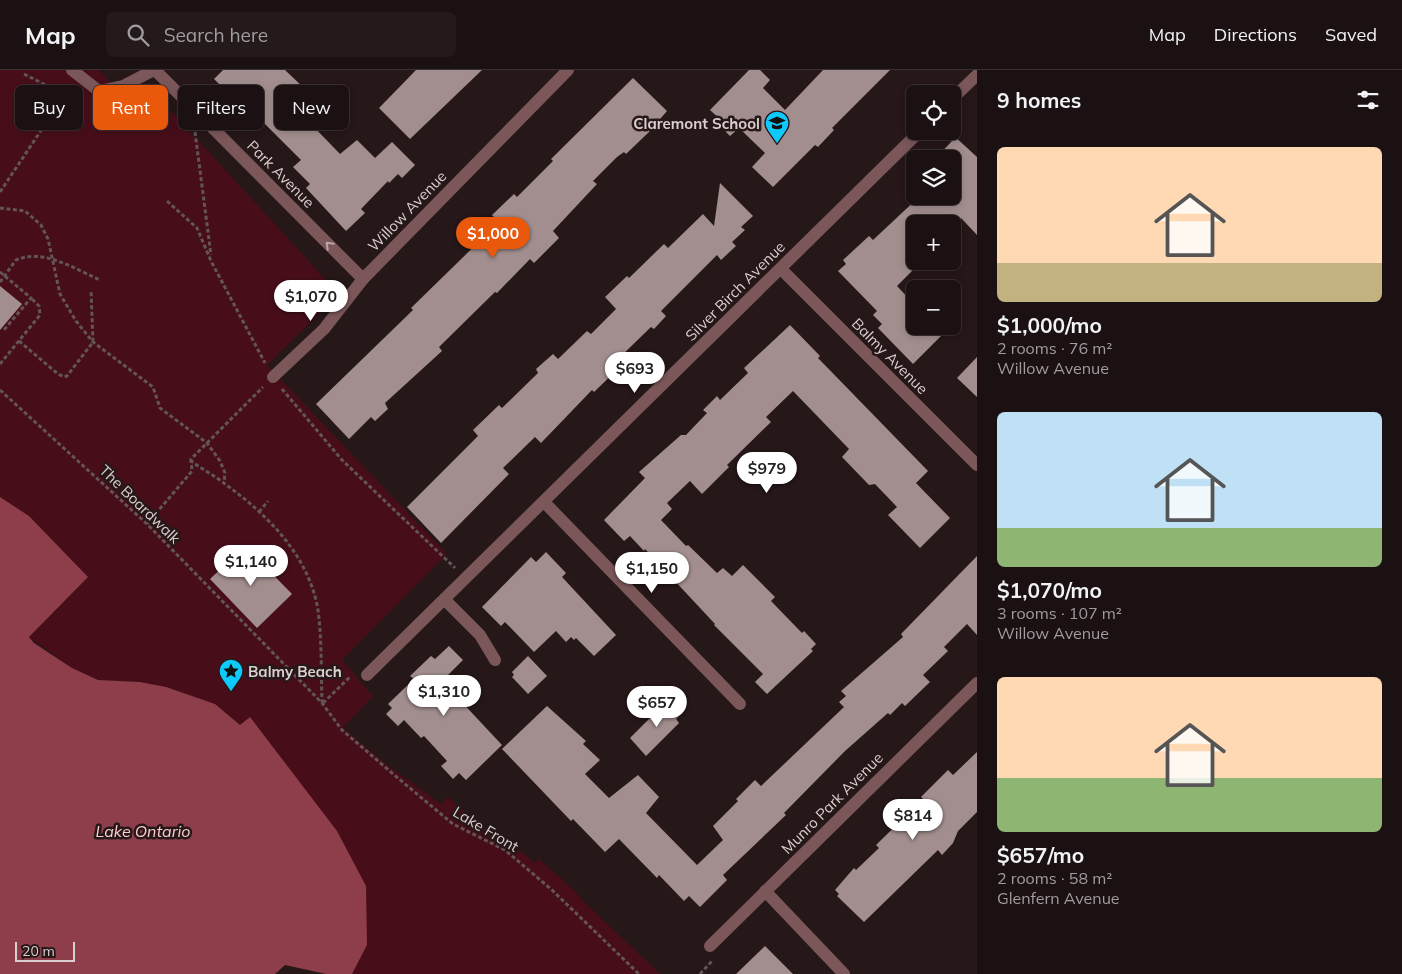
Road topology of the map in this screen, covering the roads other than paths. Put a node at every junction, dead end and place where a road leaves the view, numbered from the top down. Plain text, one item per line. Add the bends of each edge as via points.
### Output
1 (155, 70) edge
2 (568, 70) edge
3 (977, 74) edge
4 (72, 76) edge
5 (961, 90) edge
6 (911, 140) edge
7 (781, 269) junction
8 (363, 279) junction
9 (273, 377) road end
10 (977, 465) edge
11 (545, 502) junction
12 (445, 600) junction
13 (495, 660) dead end
14 (367, 675) road end
15 (977, 683) edge
16 (740, 704) dead end
17 (765, 891) junction
18 (710, 946) dead end
19 (844, 974) edge

1 - 4 street via 123,86 99,91
8 -> 1 street, Park Avenue
2 - 8 street, Willow Avenue
3 - 5 street
6 - 7 street, Silver Birch Avenue
7 - 10 street, Balmy Avenue
7 - 11 street, Silver Birch Avenue
8 - 9 street, Willow Avenue via 324,329
11 - 12 street, Silver Birch Avenue
11 - 16 street
12 - 13 street via 480,635
12 - 14 street, Silver Birch Avenue
15 - 17 street, Munro Park Avenue
17 - 18 street, Munro Park Avenue
17 - 19 street

